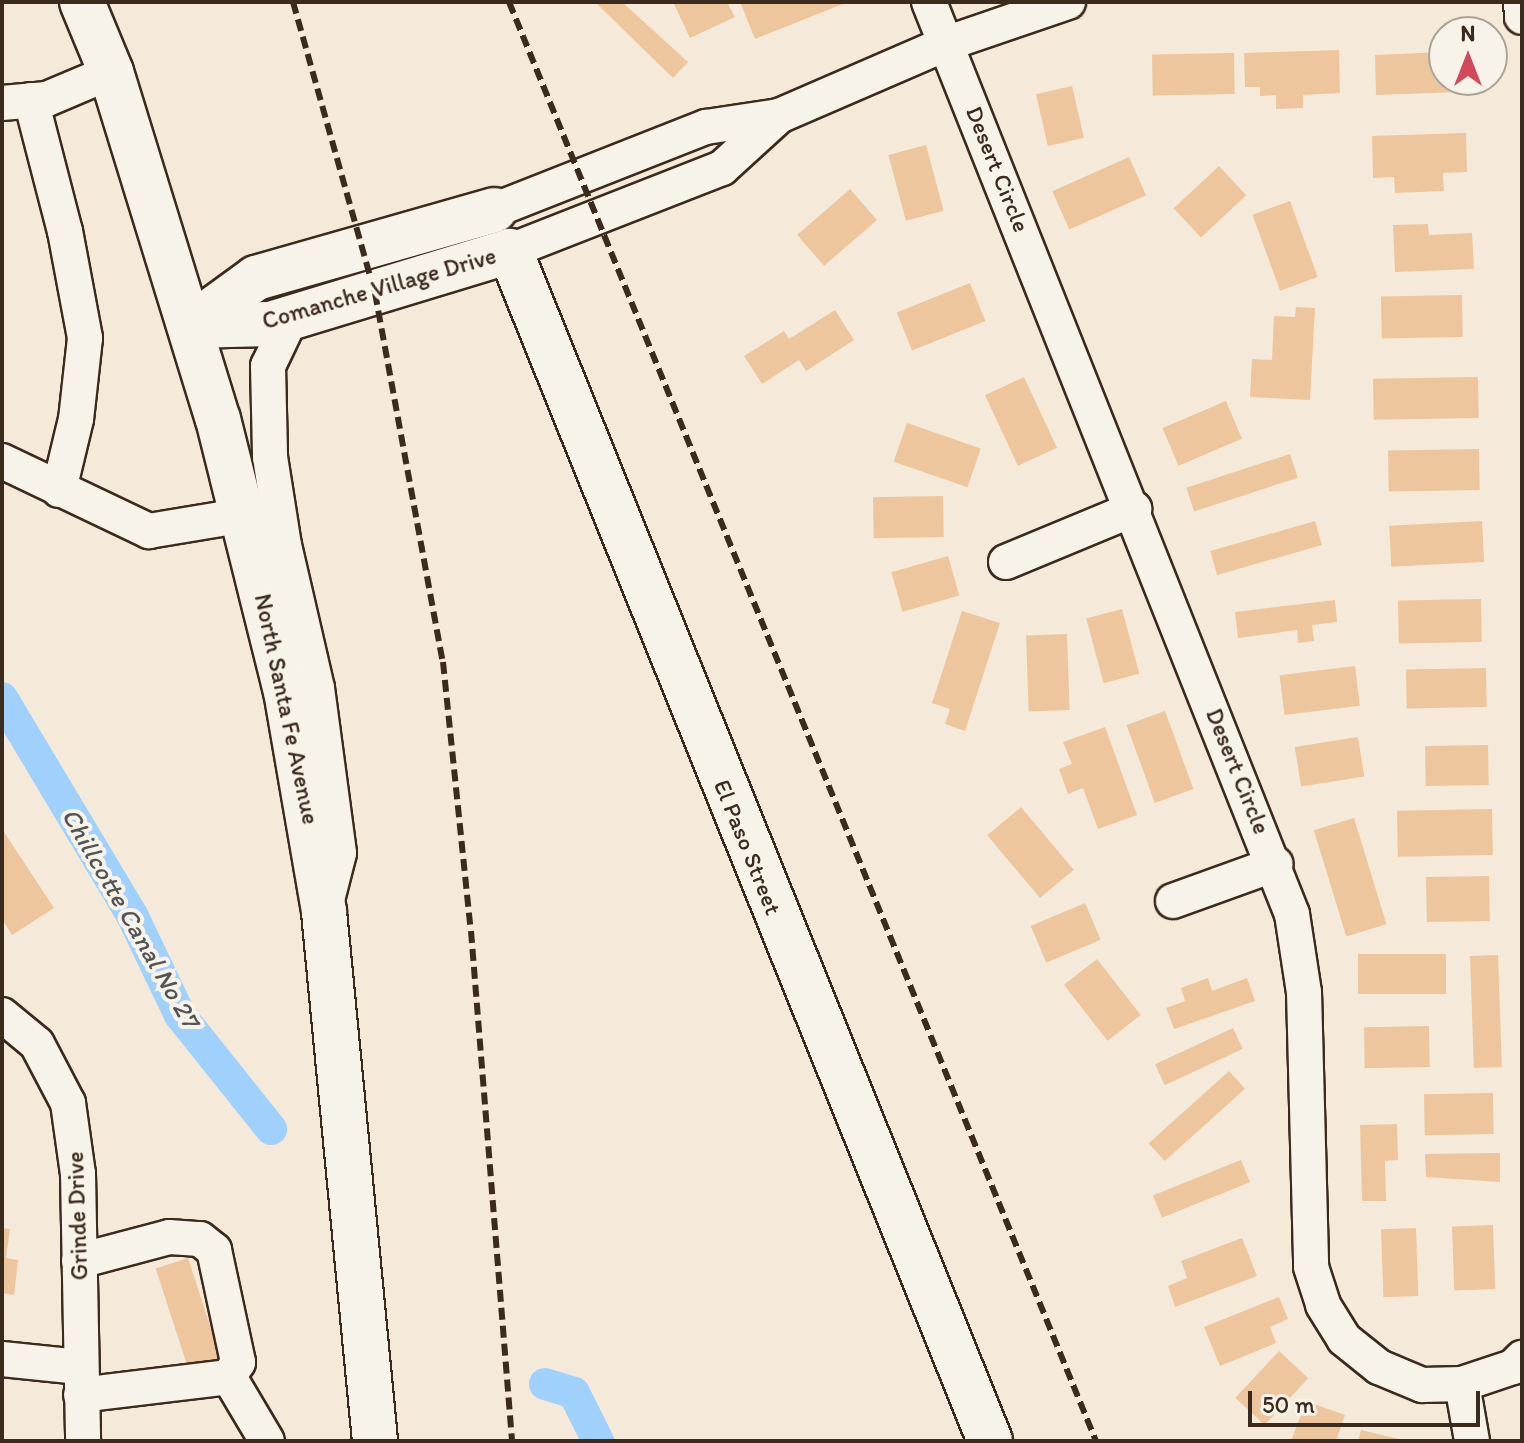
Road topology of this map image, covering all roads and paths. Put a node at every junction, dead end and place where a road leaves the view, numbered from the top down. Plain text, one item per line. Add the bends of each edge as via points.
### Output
1 (82, 2) edge
2 (929, 2) edge
3 (1068, 2) edge
4 (1521, 2) edge
5 (1522, 17) edge
6 (948, 43) junction
7 (111, 72) junction
8 (16, 102) edge
9 (779, 116) junction
10 (495, 210) joint
11 (510, 251) junction
12 (291, 318) junction
13 (190, 326) junction
14 (2, 461) edge
15 (59, 490) junction
16 (1134, 509) junction
17 (245, 515) junction
18 (1006, 562) dead end
19 (1276, 864) junction
20 (1173, 901) dead end
21 (324, 912) junction
22 (2, 1015) edge
23 (79, 1261) junction
24 (1522, 1358) edge
25 (2, 1359) edge
26 (229, 1377) junction
27 (81, 1381) junction
28 (1462, 1384) junction
29 (83, 1441) edge
30 (267, 1441) edge
31 (375, 1441) edge
32 (990, 1441) edge
33 (1472, 1441) edge

1 - 7 main road, North Santa Fe Avenue
2 - 6 street, Desert Circle
3 - 6 street, Comanche Village Drive
4 - 5 street
6 - 9 street, Comanche Village Drive
6 - 16 street, Desert Circle
7 - 8 street
7 - 13 main road, North Santa Fe Avenue
8 - 15 street via 65,231 85,338 76,419
9 - 10 street, Comanche Village Drive via 706,127
9 - 11 street, Comanche Village Drive via 722,168
10 - 13 main road, Comanche Village Drive via 256,278
11 - 12 main road, Comanche Village Drive
11 - 32 main road, El Paso Street
12 - 13 main road, Comanche Village Drive via 270,324
12 - 21 street via 268,366 270,457 317,688 339,853
13 - 17 main road, North Santa Fe Avenue
14 - 15 street
15 - 17 street via 149,531
16 - 18 street
16 - 19 street, Desert Circle
17 - 21 main road, North Santa Fe Avenue via 289,706
19 - 20 street
19 - 28 street, Desert Circle via 1292,914 1304,992 1311,1267 1323,1305 1344,1339 1379,1367 1422,1385
21 - 31 main road, North Santa Fe Avenue
22 - 23 street, Grinde Drive via 37,1044 68,1103 78,1174
23 - 26 street via 169,1237 200,1239 214,1250 235,1336 238,1362
23 - 27 street, Grinde Drive
24 - 28 street, Desert Circle via 1513,1367
25 - 27 street
26 - 27 street
26 - 30 street
27 - 29 street, Grinde Drive
28 - 33 street

